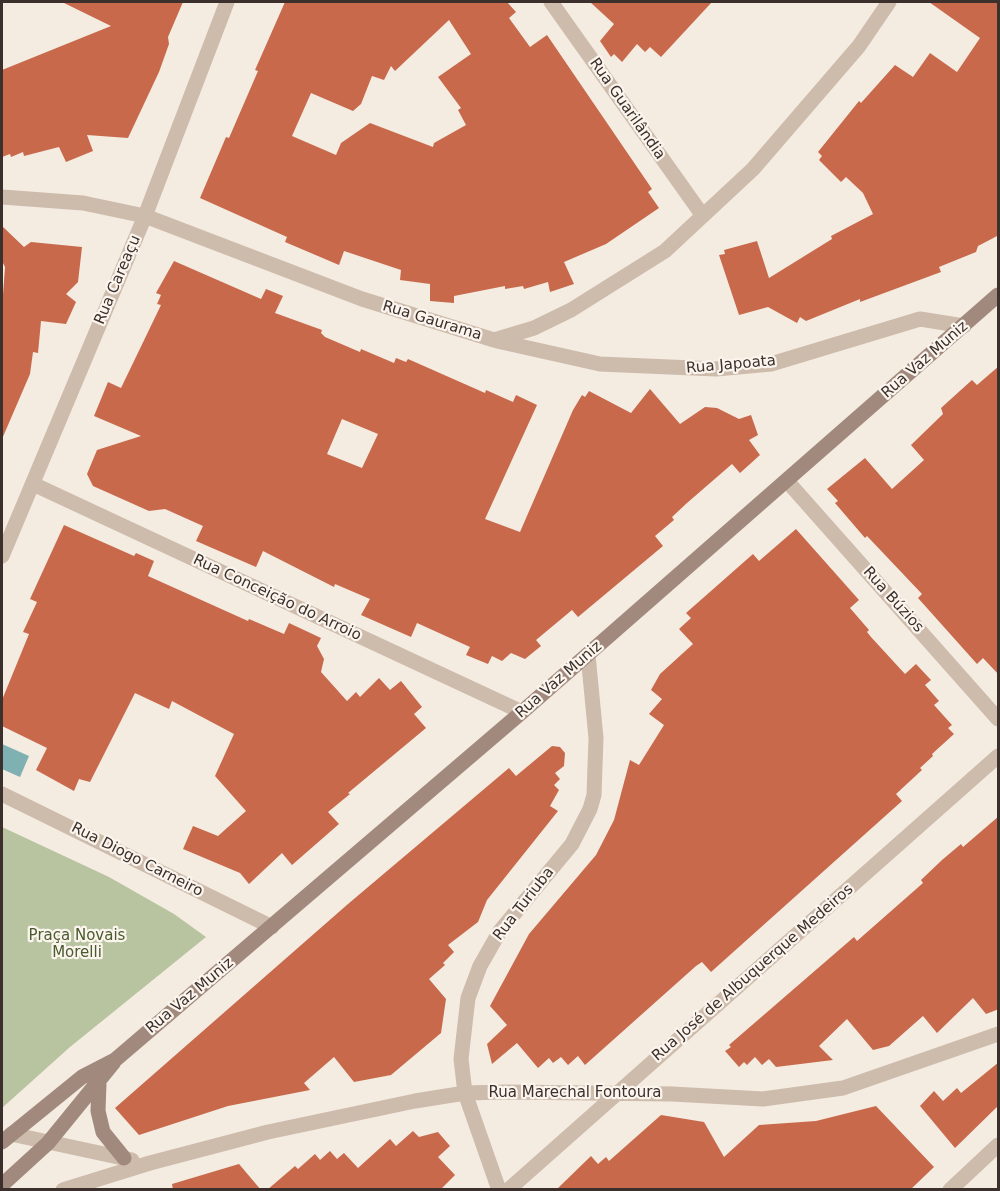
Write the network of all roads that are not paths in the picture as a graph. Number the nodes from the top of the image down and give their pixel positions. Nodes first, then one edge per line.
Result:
1 (227, 2) edge
2 (551, 2) edge
3 (889, 2) edge
4 (2, 197) edge
5 (145, 216) junction
6 (703, 216) junction
7 (999, 295) edge
8 (964, 326) junction
9 (494, 340) junction
10 (787, 481) junction
11 (33, 484) junction
12 (2, 556) edge
13 (588, 655) junction
14 (522, 712) junction
15 (999, 719) edge
16 (999, 756) edge
17 (2, 794) edge
18 (272, 927) junction
19 (999, 1034) edge
20 (115, 1060) junction
21 (99, 1083) junction
22 (465, 1093) junction
23 (617, 1094) junction
24 (6, 1138) edge
25 (48, 1143) junction
26 (999, 1144) edge
27 (124, 1158) junction
28 (150, 1163) junction
29 (2, 1185) edge
30 (63, 1190) edge
31 (499, 1190) edge
32 (508, 1190) edge
33 (950, 1190) edge

1 - 5 street, Rua Careaçu
2 - 6 street, Rua Guarilândia
3 - 6 street, Rua Gaurama
4 - 5 street, Rua Gaurama
5 - 9 street, Rua Gaurama
5 - 11 street, Rua Careaçu
6 - 9 street, Rua Gaurama
7 - 8 street, Rua Vaz Muniz
8 - 9 street, Rua Japoata
8 - 10 street, Rua Vaz Muniz
10 - 13 street, Rua Vaz Muniz
10 - 15 street, Rua Búzios
11 - 12 street, Rua Careaçu
11 - 14 street, Rua Conceição do Arroio
13 - 14 street, Rua Vaz Muniz
13 - 22 street, Rua Turiuba
14 - 18 street, Rua Vaz Muniz
16 - 23 street, Rua José de Albuquerque Medeiros
17 - 18 street, Rua Diogo Carneiro
18 - 20 street, Rua Vaz Muniz
19 - 23 street, Rua Marechal Fontoura
20 - 21 street, Rua Vaz Muniz
20 - 24 street, Rua Vaz Muniz
21 - 25 street, Rua Vaz Muniz
21 - 27 street
22 - 23 street, Rua Marechal Fontoura
22 - 28 street, Rua Marechal Fontoura
22 - 31 street, Rua Turiuba
23 - 32 street, Rua José de Albuquerque Medeiros
24 - 25 street, Rua Vaz Muniz
25 - 27 street, Rua Marechal Fontoura
25 - 29 street, Rua Vaz Muniz
26 - 33 street
27 - 28 street, Rua Marechal Fontoura
28 - 30 street, Rua Marechal Fontoura

